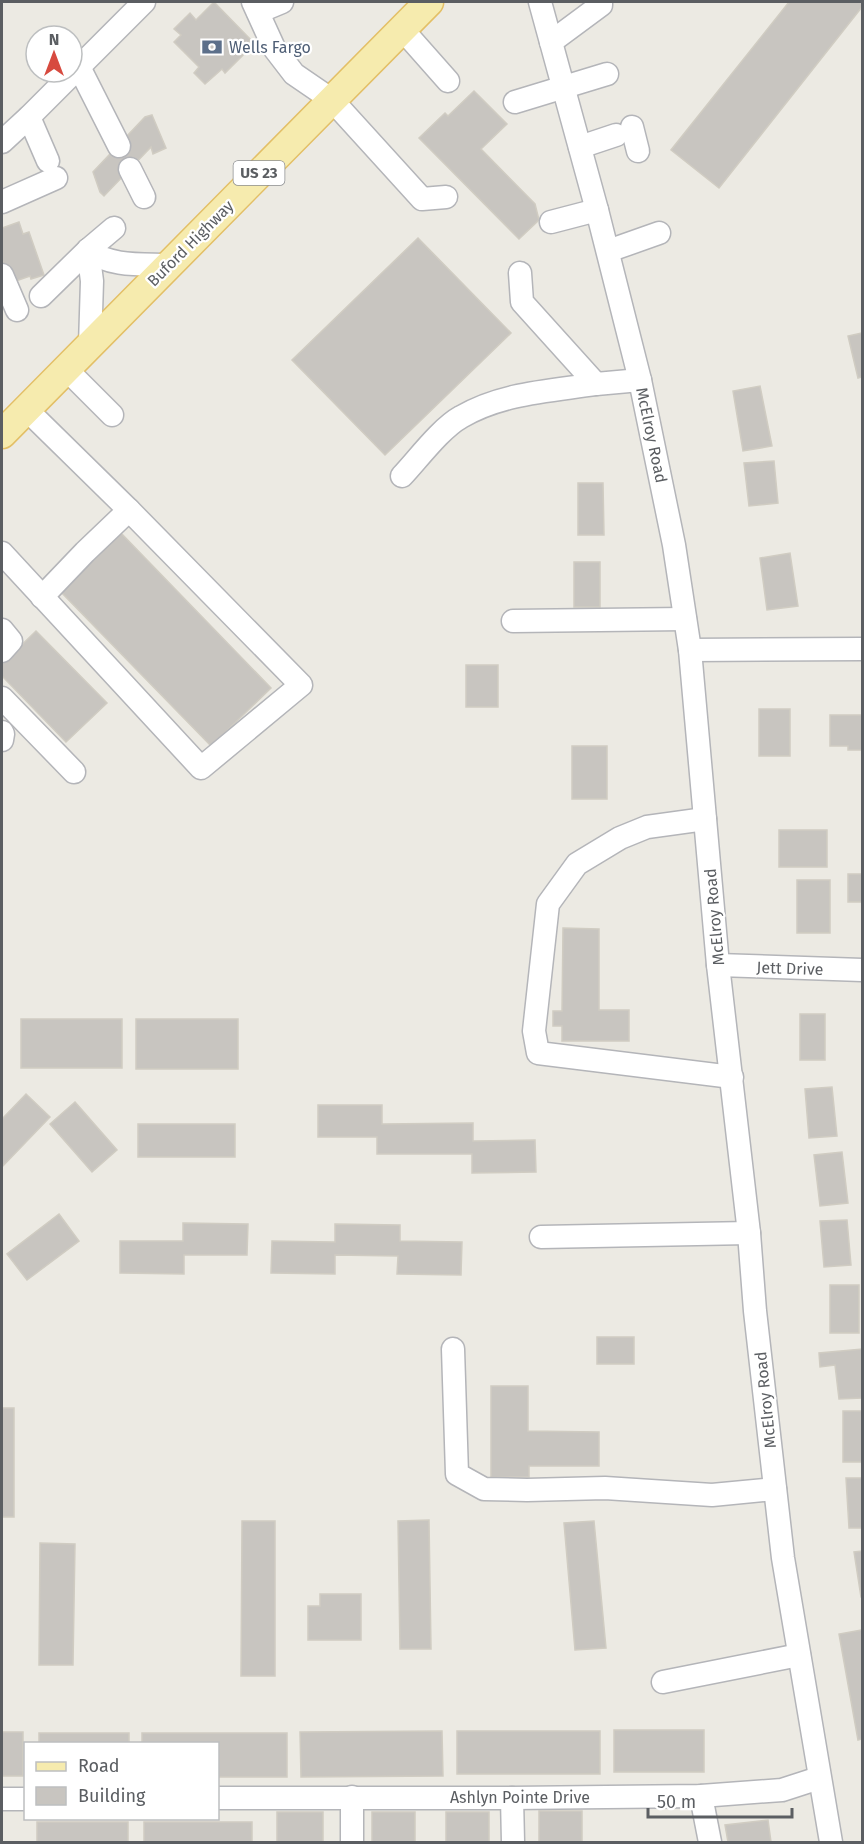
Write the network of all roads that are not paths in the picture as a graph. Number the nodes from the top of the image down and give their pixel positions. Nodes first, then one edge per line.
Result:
1 (144, 2) edge
2 (282, 2) edge
3 (429, 2) edge
4 (540, 2) edge
5 (601, 2) edge
6 (256, 7) edge
7 (402, 29) junction
8 (551, 42) junction
9 (84, 60) edge
10 (607, 74) dead end
11 (84, 78) edge
12 (448, 81) dead end
13 (61, 84) edge
14 (563, 88) junction
15 (332, 100) junction
16 (515, 102) dead end
17 (29, 117) junction
18 (2, 142) edge
19 (118, 146) dead end
20 (580, 147) junction
21 (638, 151) dead end
22 (130, 169) dead end
23 (446, 196) dead end
24 (144, 197) dead end
25 (2, 202) edge
26 (597, 210) junction
27 (551, 222) dead end
28 (114, 228) dead end
29 (659, 233) dead end
30 (88, 250) junction
31 (608, 251) junction
32 (169, 265) junction
33 (520, 273) dead end
34 (2, 274) edge
35 (41, 296) dead end
36 (17, 310) dead end
37 (90, 345) junction
38 (66, 369) junction
39 (640, 380) junction
40 (596, 384) junction
41 (26, 410) junction
42 (112, 415) dead end
43 (2, 434) edge
44 (402, 476) dead end
45 (129, 510) junction
46 (2, 553) edge
47 (42, 597) junction
48 (685, 619) junction
49 (513, 621) dead end
50 (2, 630) edge
51 (862, 649) edge
52 (690, 650) junction
53 (2, 651) edge
54 (2, 698) edge
55 (2, 732) edge
56 (2, 740) edge
57 (74, 772) dead end
58 (705, 819) junction
59 (718, 965) junction
60 (862, 970) edge
61 (732, 1077) junction
62 (749, 1233) junction
63 (541, 1237) dead end
64 (453, 1349) dead end
65 (775, 1489) junction
66 (799, 1655) junction
67 (663, 1682) dead end
68 (819, 1778) junction
69 (701, 1796) junction
70 (352, 1797) junction
71 (219, 1798) edge
72 (512, 1798) junction
73 (2, 1799) edge
74 (24, 1799) edge
75 (352, 1842) edge
76 (513, 1842) edge
77 (710, 1842) edge
78 (831, 1842) edge

1 - 9 street
2 - 6 street
3 - 7 main road, Buford Highway / US 23
4 - 8 street, McElroy Road
5 - 8 street
6 - 15 street
7 - 12 street
7 - 15 main road, Buford Highway / US 23
8 - 14 street, McElroy Road
10 - 14 street
11 - 19 street
13 - 17 street
14 - 16 street
14 - 20 street, McElroy Road
15 - 23 street
15 - 32 main road, Buford Highway / US 23
17 - 18 street
17 - 25 street
20 - 21 street
20 - 26 street, McElroy Road
22 - 24 street
26 - 27 street
26 - 31 street, McElroy Road
28 - 30 street
29 - 31 street
30 - 32 street
30 - 35 street
30 - 37 street
31 - 39 street, McElroy Road
32 - 37 main road, Buford Highway / US 23
33 - 40 street
34 - 36 street
37 - 38 main road, Buford Highway / US 23
38 - 41 main road, Buford Highway / US 23
38 - 42 street
39 - 40 street
39 - 48 street, McElroy Road
40 - 44 street
41 - 43 main road, Buford Highway / US 23
41 - 45 street
45 - 47 street
45 - 47 street
46 - 47 street
48 - 49 street
48 - 52 street, McElroy Road
50 - 53 street
51 - 52 street
52 - 58 street, McElroy Road
54 - 57 street
55 - 56 street
58 - 59 street, McElroy Road
58 - 61 street
59 - 60 street, Jett Drive
59 - 61 street, McElroy Road
61 - 62 street, McElroy Road
62 - 63 street
62 - 65 street, McElroy Road
64 - 65 street
65 - 66 street, McElroy Road
66 - 67 street
66 - 68 street, McElroy Road
68 - 69 street, Ashlyn Pointe Drive
68 - 78 street, McElroy Road
69 - 72 street, Ashlyn Pointe Drive
69 - 77 street
70 - 71 street, Ashlyn Pointe Drive
70 - 72 street, Ashlyn Pointe Drive
70 - 75 street
72 - 76 street
73 - 74 street

